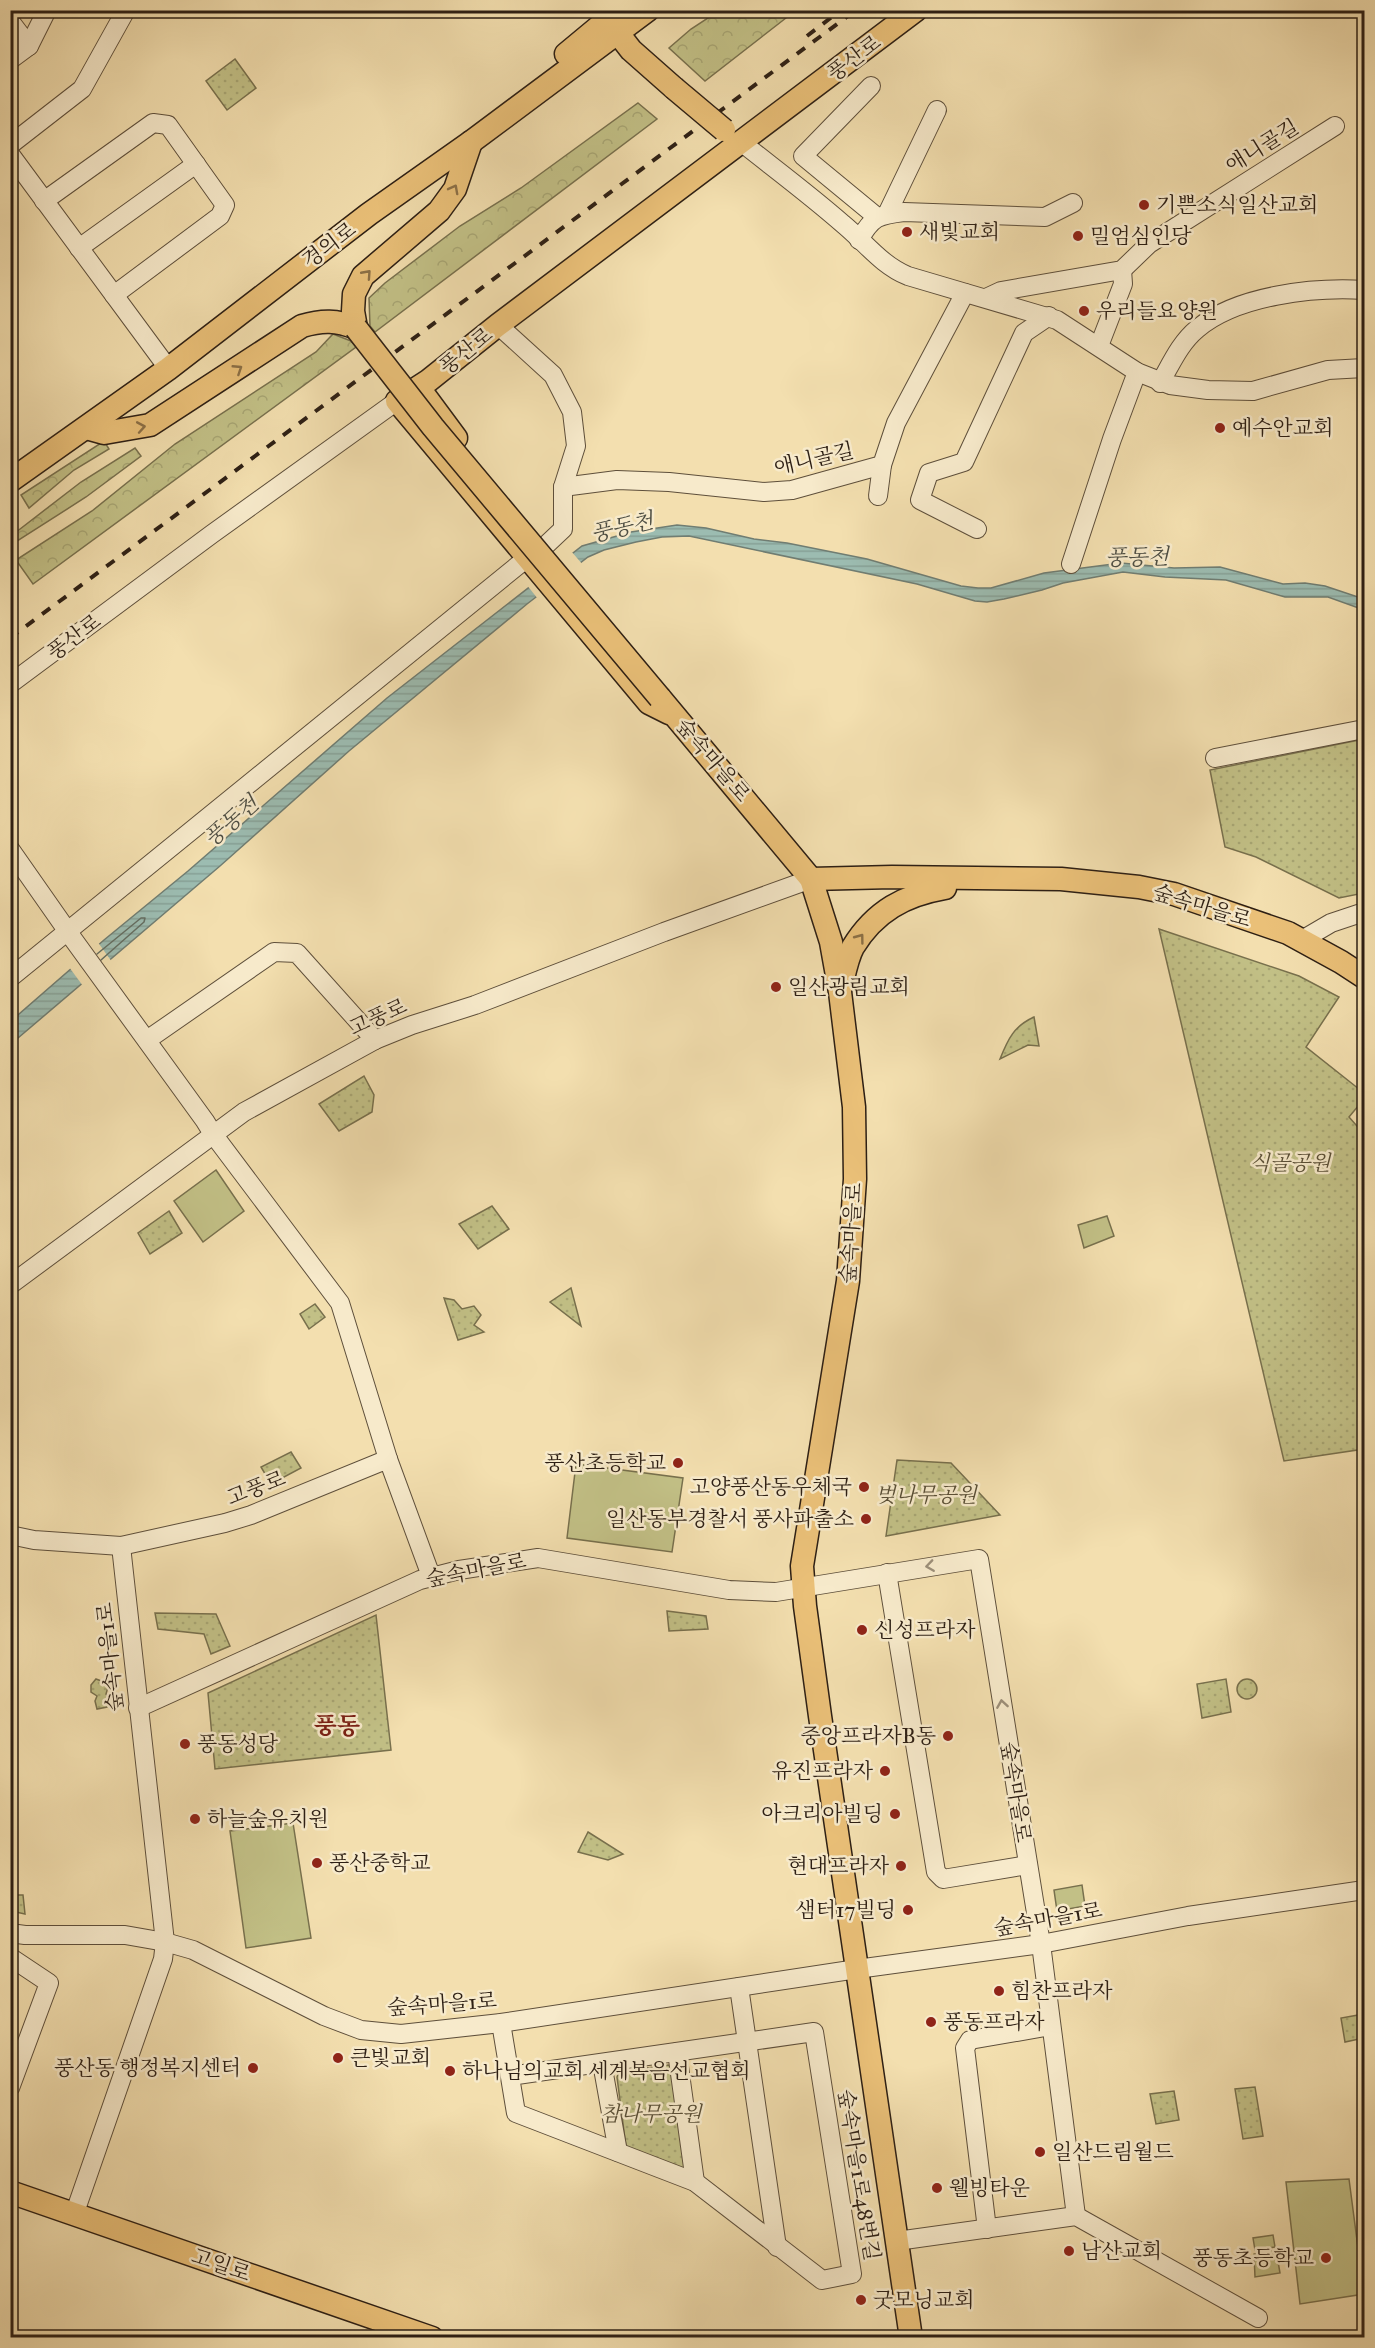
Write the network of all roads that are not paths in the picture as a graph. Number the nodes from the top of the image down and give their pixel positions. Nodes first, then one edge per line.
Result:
1 (47, 10) edge
2 (126, 10) edge
3 (648, 10) edge
4 (916, 10) edge
5 (611, 19) edge
6 (10, 21) edge
7 (29, 46) junction
8 (10, 60) edge
9 (871, 86) dead end
10 (937, 110) dead end
11 (1335, 126) dead end
12 (732, 136) junction
13 (471, 142) junction
14 (10, 145) edge
15 (10, 154) edge
16 (196, 164) junction
17 (44, 201) junction
18 (1073, 203) dead end
19 (882, 216) junction
20 (859, 240) junction
21 (79, 248) junction
22 (1122, 270) junction
23 (1365, 290) edge
24 (965, 292) junction
25 (114, 295) junction
26 (986, 298) junction
27 (1048, 316) junction
28 (498, 325) junction
29 (356, 328) junction
30 (1099, 346) junction
31 (162, 360) junction
32 (1365, 368) edge
33 (1137, 372) junction
34 (1160, 382) junction
35 (419, 388) junction
36 (397, 401) junction
37 (86, 428) junction
38 (882, 465) junction
39 (10, 466) edge
40 (10, 481) edge
41 (563, 487) junction
42 (878, 496) dead end
43 (977, 529) dead end
44 (539, 556) junction
45 (1071, 564) dead end
46 (10, 684) edge
47 (676, 716) junction
48 (1365, 729) edge
49 (1215, 758) dead end
50 (10, 849) edge
51 (998, 878) junction
52 (811, 879) junction
53 (1365, 912) edge
54 (72, 938) junction
55 (1302, 940) junction
56 (1365, 977) edge
57 (10, 978) edge
58 (840, 992) junction
59 (147, 1040) junction
60 (375, 1040) junction
61 (213, 1134) junction
62 (10, 1285) edge
63 (388, 1458) junction
64 (10, 1535) edge
65 (121, 1546) junction
66 (887, 1573) junction
67 (431, 1576) junction
68 (804, 1588) junction
69 (138, 1708) junction
70 (1028, 1865) junction
71 (1365, 1890) edge
72 (10, 1933) edge
73 (165, 1942) junction
74 (1041, 1944) junction
75 (10, 1958) edge
76 (857, 1970) junction
77 (739, 1987) junction
78 (501, 2023) junction
79 (1051, 2026) junction
80 (747, 2043) junction
81 (676, 2052) junction
82 (602, 2062) junction
83 (510, 2076) junction
84 (10, 2088) edge
85 (618, 2152) junction
86 (695, 2182) junction
87 (10, 2192) edge
88 (74, 2215) junction
89 (1076, 2216) junction
90 (987, 2229) junction
91 (897, 2241) junction
92 (777, 2247) junction
93 (1258, 2318) dead end
94 (432, 2337) edge
95 (910, 2337) edge

1 - 7 street
2 - 14 street
3 - 5 main road, 경의로
4 - 12 main road, 풍산로
5 - 12 main road, bridge
5 - 13 main road, 경의로
5 - 31 main road, 경의로
6 - 7 street
7 - 8 street
9 - 19 street
10 - 19 street
11 - 22 street, 애니골길
12 - 20 street
12 - 28 main road, 풍산로
29 -> 13 main road
13 - 37 main road, 경의로
15 - 17 street
16 - 17 street
16 - 21 street
16 - 25 street
17 - 21 street
18 - 19 street
19 - 20 street
20 - 24 street
21 - 25 street
22 - 26 street
22 - 30 street
23 - 34 street
24 - 26 street
24 - 38 street, 애니골길
25 - 31 street
26 - 27 street
27 - 30 street
27 - 43 street
28 - 35 main road, 풍산로
28 - 41 street
37 -> 29 main road
29 - 47 main road, 숲속마을로, bridge
30 - 33 street
31 - 39 main road, 경의로
32 - 34 street
33 - 34 street
33 - 45 street
35 - 36 main road, 풍산로
35 - 44 main road
36 - 44 main road
36 - 46 street, 풍산로
37 - 40 main road, 경의로
38 - 41 street, 애니골길
38 - 42 street
41 - 44 street
44 - 47 main road
44 - 54 street
47 - 52 main road, 숲속마을로
48 - 49 street
50 - 54 street
51 - 52 main road, 숲속마을로
51 - 55 main road, 숲속마을로
58 -> 51 main road
52 - 58 main road, 숲속마을로
52 - 60 street, 고풍로
53 - 55 street
54 - 57 street
54 - 59 street
55 - 56 main road, 숲속마을로
58 - 68 main road, 숲속마을로
59 - 60 street
59 - 61 street
60 - 61 street, 고풍로
61 - 62 street, 고풍로
61 - 63 street
63 - 65 street, 고풍로
63 - 67 street
64 - 65 street, 고풍로
65 - 69 street, 숲속마을1로
66 - 68 street, 숲속마을로
66 - 70 street, 숲속마을로
70 -> 66 street, 숲속마을로
67 - 68 street, 숲속마을로
67 - 69 street, 숲속마을로
68 - 76 main road, 숲속마을로
69 - 73 street, 숲속마을1로
70 - 74 street
71 - 74 street, 숲속마을1로
72 - 73 street, 숲속마을1로
73 - 78 street, 숲속마을1로
73 - 88 street, 숲속마을1로
74 - 76 street, 숲속마을1로
74 - 79 street
75 - 84 street
76 - 77 street, 숲속마을1로
76 - 91 main road, 숲속마을로
77 - 78 street, 숲속마을1로
77 - 80 street
78 - 83 street, 숲속마을1로48번길
79 - 89 street
79 - 90 street
80 - 81 street, 숲속마을1로48번길
80 - 92 street
80 - 92 street, 숲속마을1로48번길
81 - 82 street, 숲속마을1로48번길
81 - 86 street
82 - 83 street, 숲속마을1로48번길
82 - 85 street
83 - 85 street, 숲속마을1로48번길
85 - 86 street, 숲속마을1로48번길
86 - 92 street, 숲속마을1로48번길
87 - 88 main road, 고일로
88 - 94 main road, 고일로
89 - 90 street
89 - 93 street
90 - 91 street
91 - 95 main road, 숲속마을로

